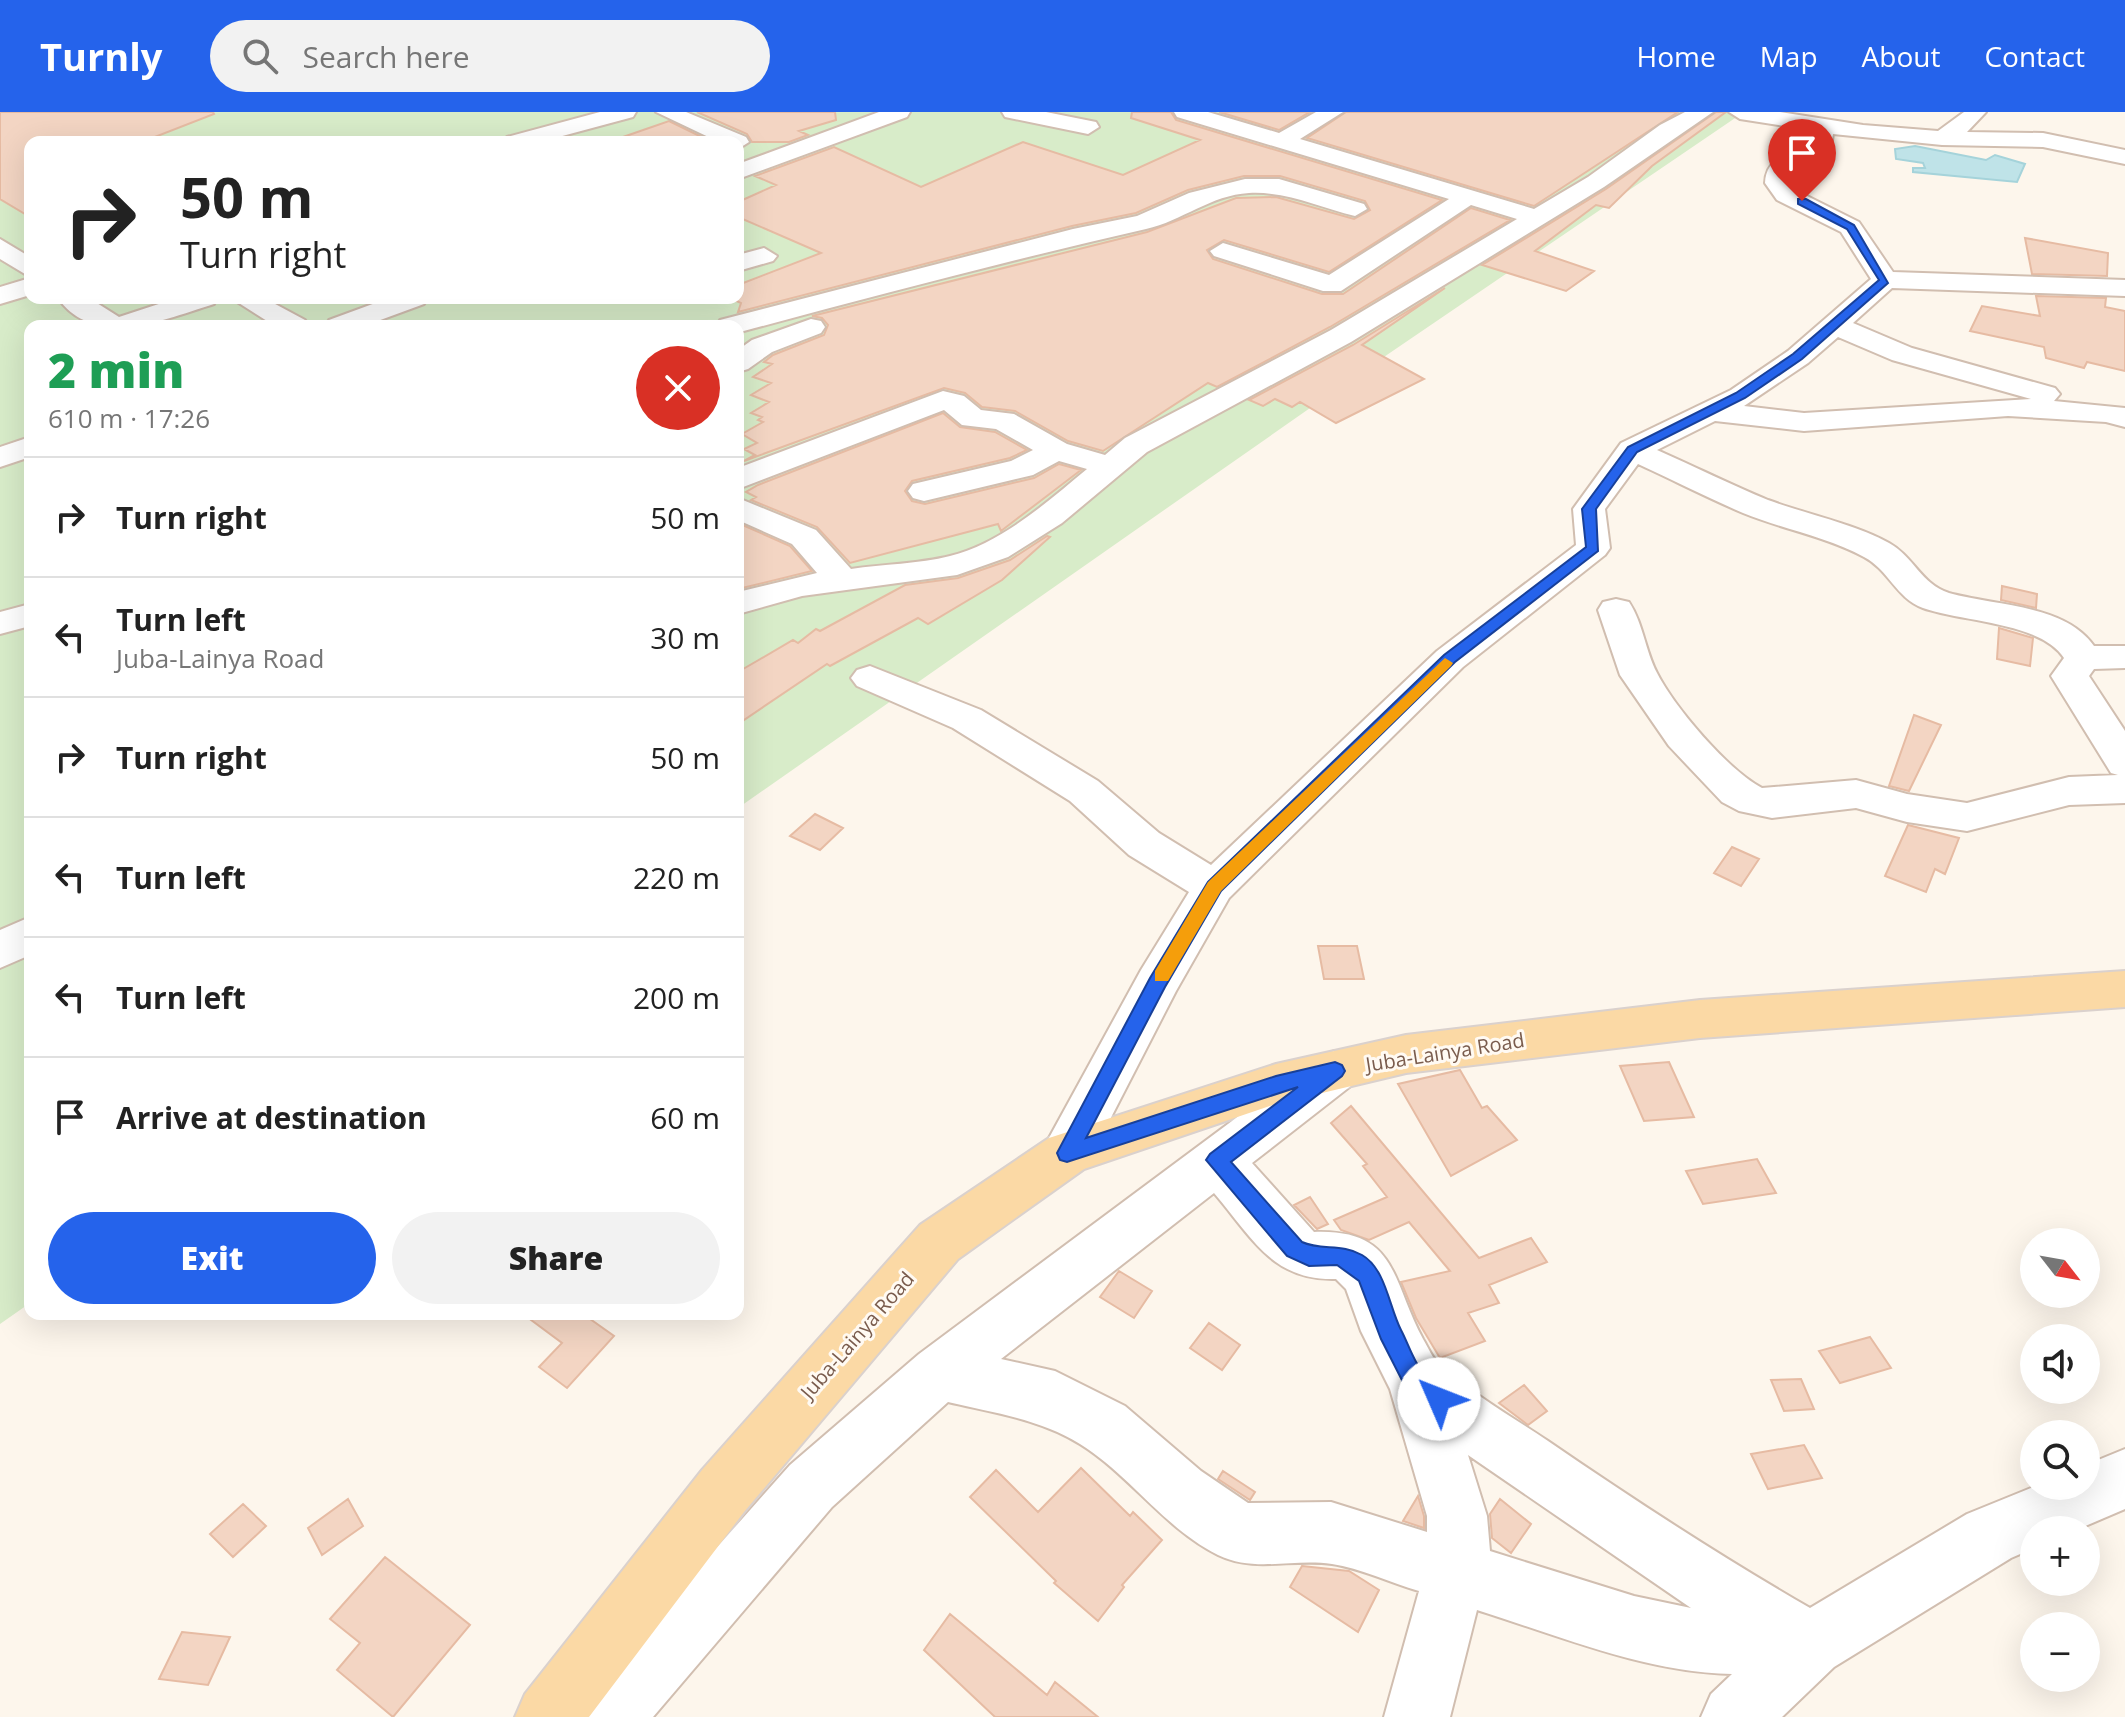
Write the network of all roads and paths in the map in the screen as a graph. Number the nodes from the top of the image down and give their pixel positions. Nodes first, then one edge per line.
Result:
1 (625, 112) edge
2 (667, 112) edge
3 (899, 112) edge
4 (1013, 112) edge
5 (1185, 112) edge
6 (1332, 112) edge
7 (1702, 112) edge
8 (1740, 112) edge
9 (1975, 112) edge
10 (1821, 125) junction
11 (1088, 127) dead end
12 (537, 136) edge
13 (724, 136) edge
14 (1942, 138) junction
15 (1283, 140) junction
16 (744, 145) edge
17 (2125, 157) edge
18 (774, 159) junction
19 (744, 170) edge
20 (1471, 195) junction
21 (1355, 209) dead end
22 (1536, 217) junction
23 (0, 247) edge
24 (1223, 251) dead end
25 (764, 256) dead end
26 (744, 261) edge
27 (24, 265) edge
28 (1885, 280) junction
29 (24, 288) edge
30 (2125, 288) edge
31 (0, 296) edge
32 (927, 300) dead end
33 (81, 304) edge
34 (185, 304) edge
35 (255, 304) edge
36 (398, 304) edge
37 (388, 308) junction
38 (106, 320) edge
39 (135, 320) edge
40 (284, 320) edge
41 (355, 320) edge
42 (405, 320) edge
43 (744, 322) edge
44 (1839, 327) dead end
45 (744, 359) edge
46 (1710, 411) junction
47 (2117, 416) edge
48 (24, 448) edge
49 (1632, 450) junction
50 (1056, 451) junction
51 (0, 458) edge
52 (1108, 465) junction
53 (744, 477) edge
54 (924, 491) dead end
55 (744, 511) edge
56 (843, 581) junction
57 (744, 601) edge
58 (1616, 610) dead end
59 (24, 617) edge
60 (0, 623) edge
61 (2125, 657) edge
62 (2083, 658) junction
63 (870, 678) dead end
64 (2125, 764) edge
65 (2125, 789) edge
66 (1214, 887) junction
67 (24, 937) edge
68 (0, 951) edge
69 (2125, 989) edge
70 (1335, 1071) junction
71 (1067, 1153) junction
72 (1217, 1160) junction
73 (939, 1373) junction
74 (1416, 1382) junction
75 (2125, 1479) edge
76 (1455, 1572) junction
77 (1811, 1644) junction
78 (548, 1717) edge
79 (610, 1717) edge
80 (1417, 1717) edge
81 (1734, 1717) edge

1 - 12 street
2 - 13 street
3 - 18 street
4 - 11 street
5 - 15 street
6 - 15 street
7 - 22 street
8 - 10 street
9 - 14 street
10 - 14 street
10 - 28 street
14 - 17 street
15 - 20 street
16 - 18 street
18 - 19 street
20 - 22 street
20 - 24 street
21 - 43 street
22 - 52 street
23 - 27 street
25 - 26 street
28 - 30 street
28 - 46 street
29 - 31 street
32 - 45 street
33 - 38 street
34 - 39 street
35 - 40 street
36 - 37 street
37 - 41 street
37 - 42 street
44 - 47 street
46 - 47 street
46 - 49 street
48 - 51 street
49 - 62 street
49 - 66 street
50 - 52 street
50 - 53 street
50 - 54 street
52 - 56 street
55 - 56 street
56 - 57 street
58 - 65 street
59 - 60 street
61 - 62 street
62 - 64 street
63 - 66 street
66 - 71 street
67 - 68 street
69 - 70 main road, Juba-Lainya Road
70 - 71 main road, Juba-Lainya Road
70 - 72 street
71 - 78 main road, Juba-Lainya Road
72 - 73 street
72 - 74 street
73 - 76 street
73 - 79 street
74 - 76 street
74 - 77 street
75 - 77 street
76 - 77 street
76 - 80 street
77 - 81 street

